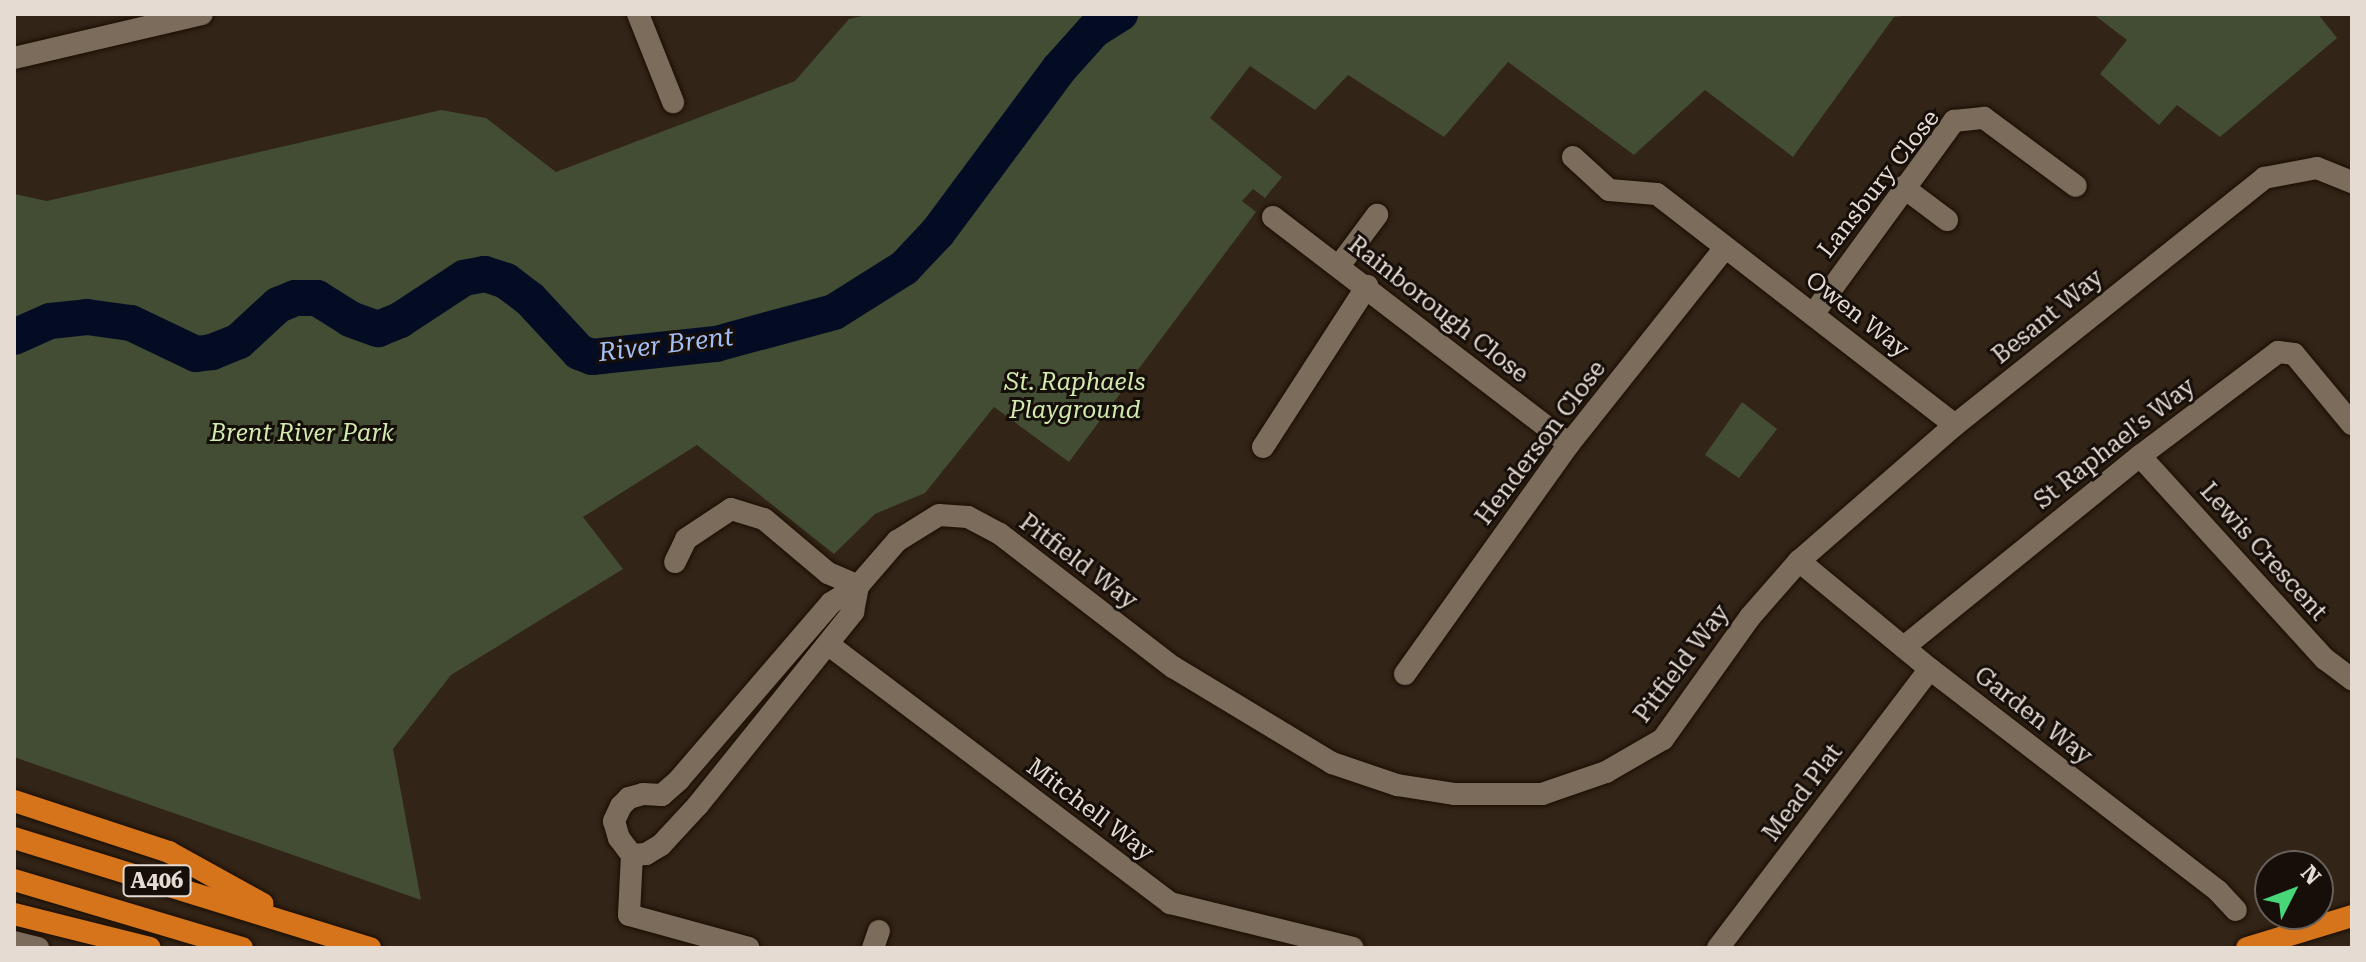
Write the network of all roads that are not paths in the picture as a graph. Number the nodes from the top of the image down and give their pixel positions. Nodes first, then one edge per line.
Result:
1 (202, 14) edge
2 (638, 14) edge
3 (102, 25) edge
4 (14, 58) edge
5 (673, 102) dead end
6 (1573, 157) dead end
7 (2352, 182) edge
8 (2076, 186) dead end
9 (1903, 187) junction
10 (1377, 215) dead end
11 (1273, 217) dead end
12 (1947, 220) dead end
13 (1725, 248) junction
14 (1339, 266) junction
15 (1367, 286) junction
16 (1814, 313) junction
17 (2352, 424) edge
18 (1955, 425) junction
19 (1569, 444) junction
20 (1263, 447) dead end
21 (2140, 456) junction
22 (1799, 561) junction
23 (675, 562) dead end
24 (858, 586) junction
25 (829, 645) junction
26 (1904, 647) junction
27 (1930, 669) junction
28 (1405, 674) dead end
29 (2352, 679) edge
30 (14, 801) edge
31 (14, 838) edge
32 (632, 855) junction
33 (14, 880) edge
34 (2236, 910) dead end
35 (14, 914) edge
36 (2352, 916) edge
37 (299, 925) junction
38 (14, 942) edge
39 (38, 948) edge
40 (150, 948) edge
41 (242, 948) edge
42 (370, 948) edge
43 (749, 948) edge
44 (1353, 948) edge
45 (1718, 948) edge
46 (2247, 948) edge

1 - 3 street
2 - 5 street
3 - 4 street
6 - 13 street, Owen Way
7 - 18 street, Besant Way
8 - 9 street, Lansbury Close
9 - 12 street
9 - 16 street, Lansbury Close
10 - 14 street
11 - 14 street, Rainborough Close
13 - 16 street, Owen Way
13 - 19 street, Henderson Close
14 - 15 street, Rainborough Close
15 - 19 street, Rainborough Close
15 - 20 street
16 - 18 street, Owen Way
17 - 21 street, St Raphael's Way
18 - 22 street, Besant Way
19 - 28 street, Henderson Close
21 - 26 street, St Raphael's Way
21 - 29 street, Lewis Crescent
22 - 24 street, Pitfield Way
22 - 26 street, Garden Way
23 - 24 street
24 - 25 street, Pitfield Way
24 - 32 street
25 - 32 street, Pitfield Way
25 - 44 street, Mitchell Way
26 - 27 street, Garden Way
27 - 34 street, Garden Way
27 - 45 street, Mead Plat
30 - 37 highway
31 - 37 highway, A406
32 - 43 street
33 - 41 highway, A406
35 - 40 highway
36 - 46 highway
37 - 42 highway, A406
38 - 39 street

